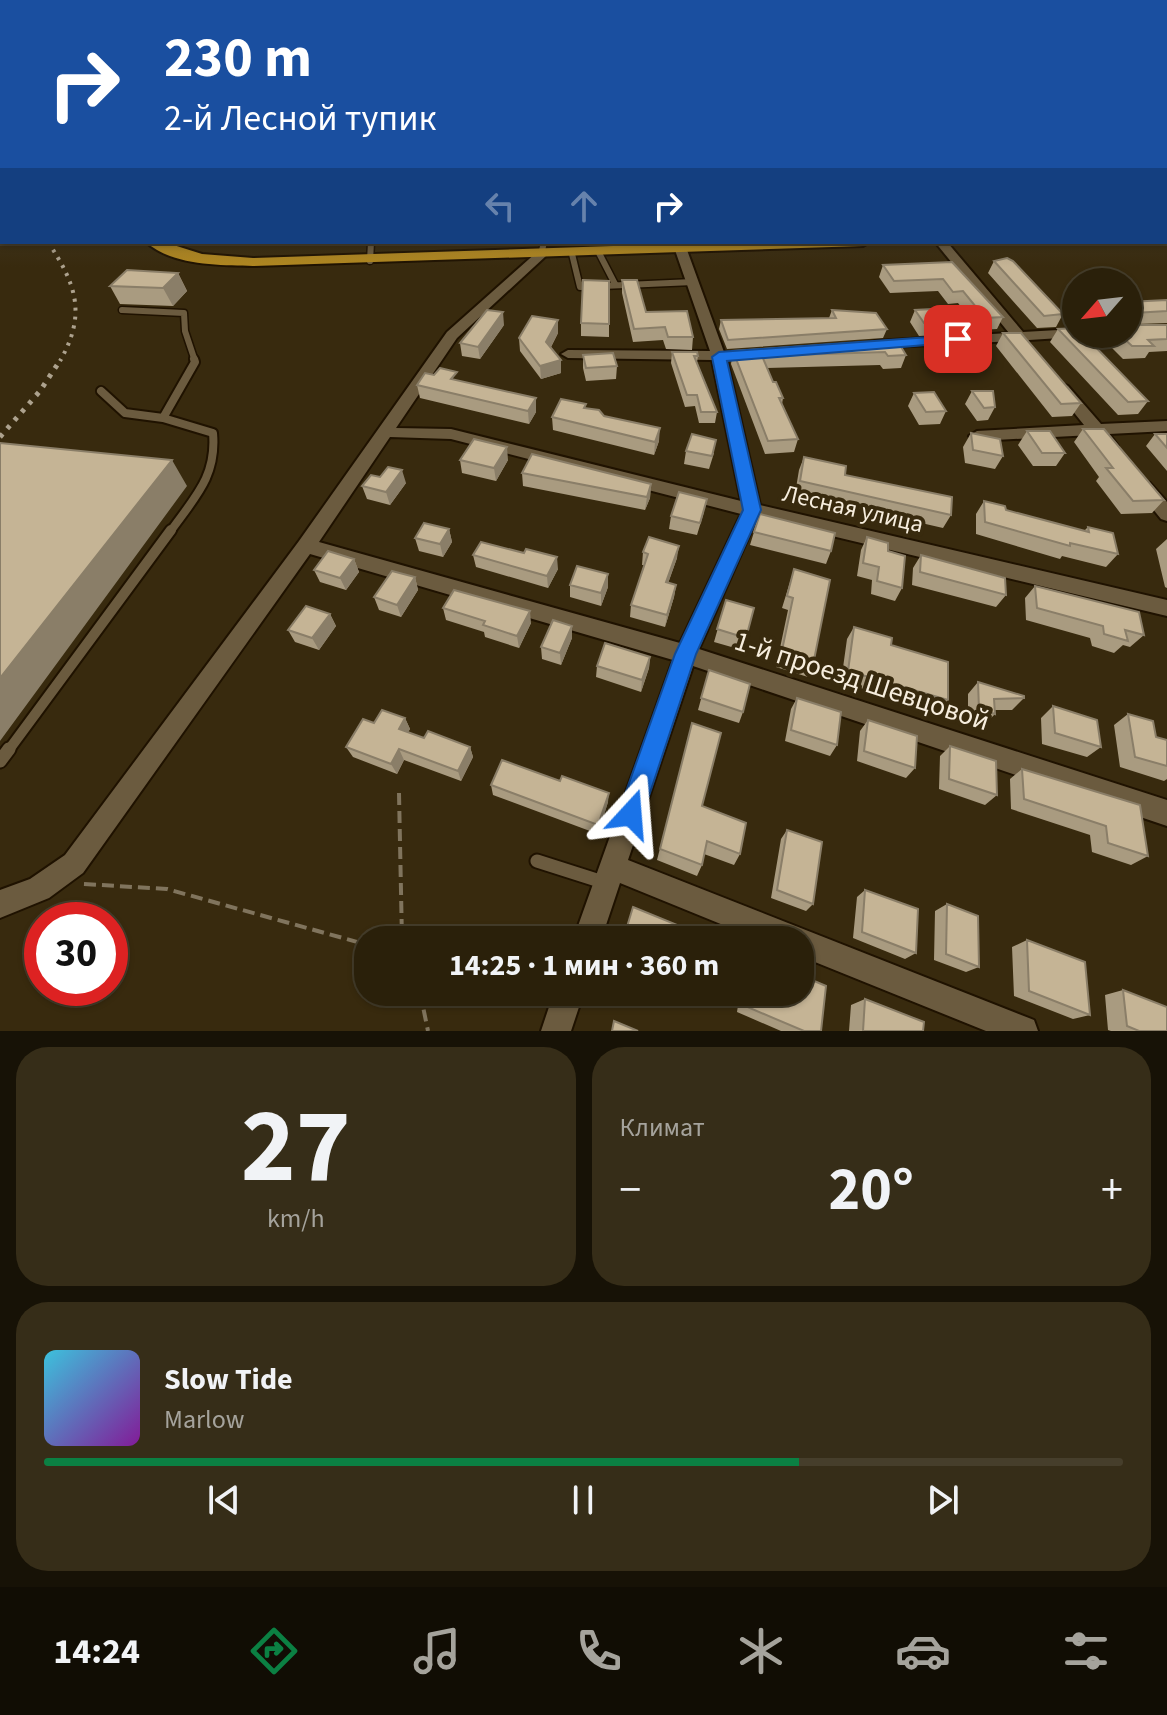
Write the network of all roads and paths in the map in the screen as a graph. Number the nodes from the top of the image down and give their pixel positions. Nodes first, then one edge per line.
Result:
1 (158, 244) edge
2 (371, 244) edge
3 (787, 244) edge
4 (943, 244) edge
5 (542, 248) edge
6 (681, 250) junction
7 (599, 253) junction
8 (572, 254) junction
9 (370, 261) junction
10 (693, 282) junction
11 (615, 284) junction
12 (122, 310) dead end
13 (1062, 333) edge
14 (1017, 334) junction
15 (860, 346) edge
16 (568, 354) dead end
17 (751, 354) edge
18 (719, 357) junction
19 (1037, 358) edge
20 (1057, 382) edge
21 (101, 391) dead end
22 (163, 418) junction
23 (1167, 426) edge
24 (1097, 430) junction
25 (387, 431) junction
26 (977, 436) edge
27 (1117, 454) edge
28 (1137, 478) edge
29 (752, 510) junction
30 (1167, 514) edge
31 (306, 546) junction
32 (1167, 608) edge
33 (686, 654) junction
34 (0, 761) edge
35 (399, 793) dead end
36 (1167, 813) edge
37 (537, 861) dead end
38 (610, 875) junction
39 (53, 883) junction
40 (7, 903) edge
41 (402, 926) edge
42 (592, 926) edge
43 (755, 926) edge
44 (354, 941) edge
45 (814, 947) edge
46 (423, 1006) edge
47 (564, 1006) edge
48 (428, 1031) edge
49 (556, 1031) edge
50 (1023, 1031) edge

1 - 9 main road
2 - 9 lane
3 - 6 main road
4 - 14 street
5 - 8 main road
5 - 9 main road
5 - 25 street
6 - 7 main road
6 - 10 street
7 - 8 main road
7 - 11 lane
8 - 11 lane
10 - 11 lane
10 - 18 street
12 - 22 lane
13 - 14 street
14 - 15 street
14 - 19 street
16 - 18 street
17 - 18 street
18 - 29 street
20 - 24 street
21 - 22 lane
22 - 34 lane
23 - 24 street
24 - 26 street
24 - 27 street
25 - 29 street, Лесная улица
25 - 31 street
28 - 30 street
29 - 32 street, Лесная улица
29 - 33 street
31 - 33 street, 1-й проезд Шевцовой
31 - 39 street
33 - 36 street, 1-й проезд Шевцовой
33 - 38 street
35 - 41 path
37 - 38 lane
38 - 42 street
38 - 43 street
39 - 40 street
39 - 44 path
45 - 50 street
46 - 48 path
47 - 49 street

